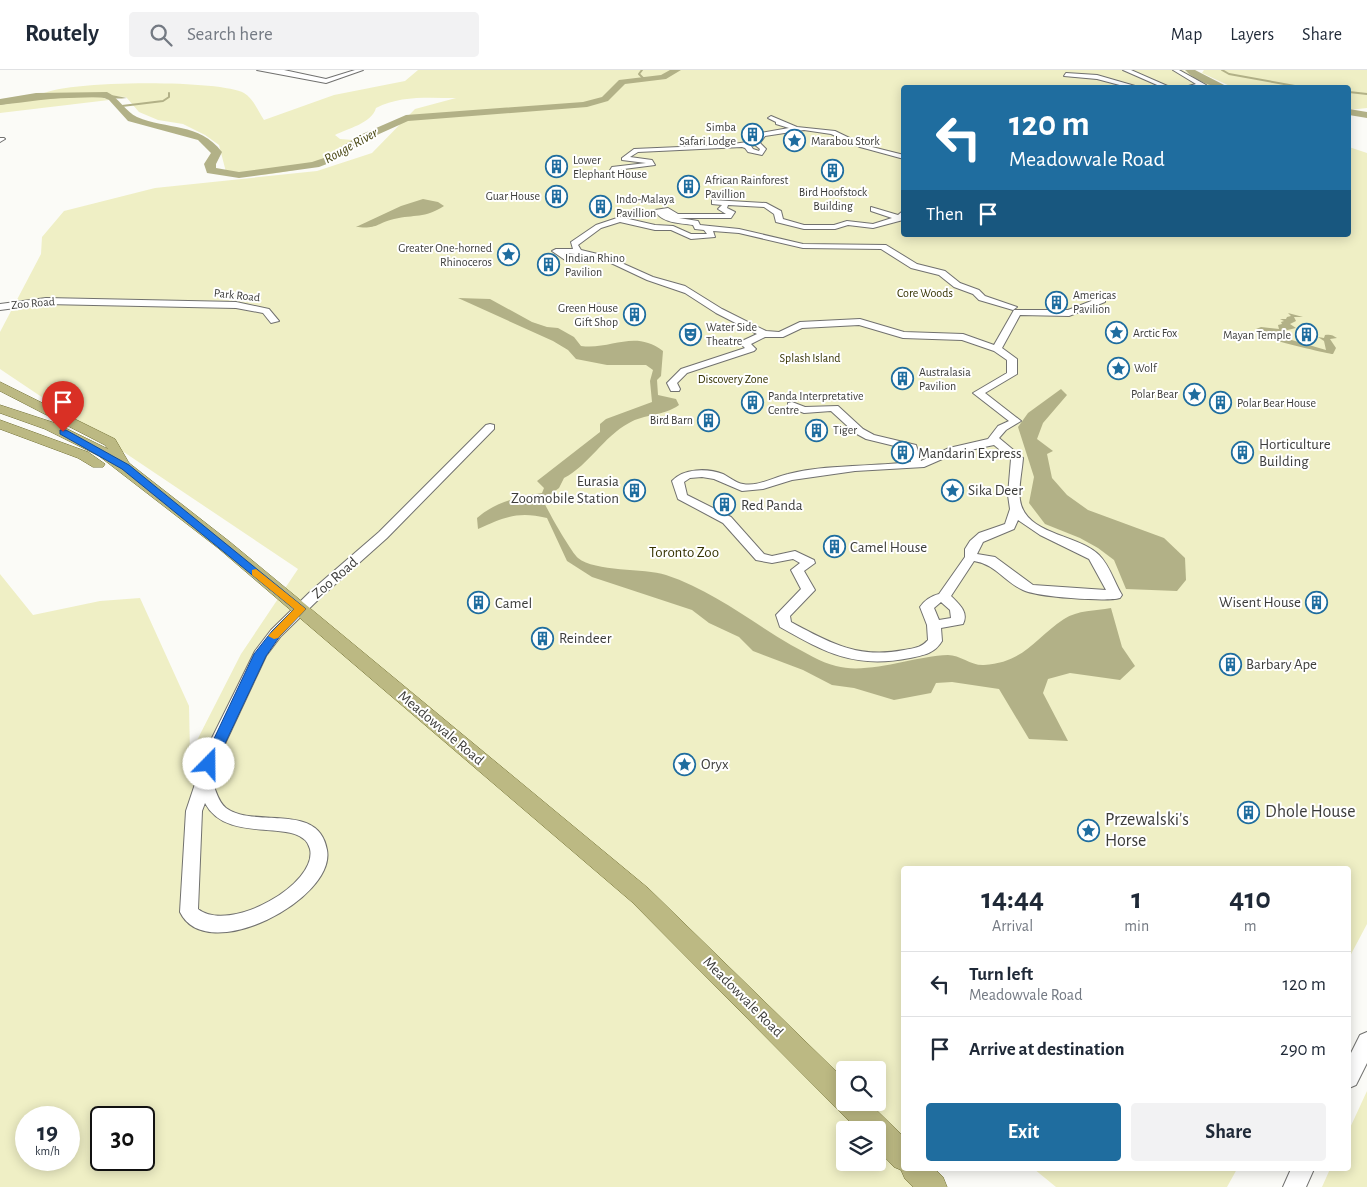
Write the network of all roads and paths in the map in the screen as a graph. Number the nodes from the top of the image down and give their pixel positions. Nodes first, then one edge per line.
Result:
1 (260, 70) edge
2 (358, 70) edge
3 (1126, 70) edge
4 (1176, 70) edge
5 (1071, 73) edge
6 (1158, 84) junction
7 (1129, 85) edge
8 (1154, 85) edge
9 (1161, 85) edge
10 (1166, 85) edge
11 (1203, 85) edge
12 (771, 118) dead end
13 (800, 128) junction
14 (773, 137) junction
15 (758, 139) junction
16 (787, 139) dead end
17 (742, 145) junction
18 (901, 156) edge
19 (609, 177) dead end
20 (715, 202) dead end
21 (725, 206) dead end
22 (874, 209) dead end
23 (901, 215) edge
24 (901, 215) edge
25 (873, 226) junction
26 (706, 227) junction
27 (862, 247) junction
28 (576, 248) junction
29 (589, 254) junction
30 (1102, 300) dead end
31 (193, 304) joint
32 (0, 307) edge
33 (1012, 307) dead end
34 (274, 321) dead end
35 (764, 334) junction
36 (997, 349) junction
37 (0, 386) edge
38 (675, 389) dead end
39 (792, 405) dead end
40 (0, 409) edge
41 (0, 424) edge
42 (490, 427) dead end
43 (996, 441) junction
44 (917, 465) junction
45 (126, 467) junction
46 (145, 482) junction
47 (1016, 509) junction
48 (1010, 526) junction
49 (1036, 528) junction
50 (971, 557) junction
51 (944, 597) junction
52 (301, 609) junction
53 (934, 625) junction
54 (203, 780) junction
55 (1367, 1042) edge
56 (1351, 1074) edge
57 (836, 1089) edge
58 (858, 1111) edge
59 (868, 1121) edge
60 (886, 1139) edge
61 (901, 1154) edge
62 (917, 1171) edge
63 (1302, 1171) edge
64 (933, 1187) edge
65 (1294, 1187) edge

1 - 2 street
3 - 6 street
4 - 11 street
5 - 7 street
6 - 8 street
6 - 9 street
6 - 10 street
12 - 13 street
13 - 14 street
13 - 18 street
14 - 15 street
14 - 16 street
15 - 17 street
15 - 17 street
17 - 19 street
20 - 25 street
21 - 26 street
22 - 24 street
23 - 25 street
25 - 27 street
26 - 27 street
26 - 28 street
27 - 33 street
28 - 29 street
28 - 29 street
29 - 35 street
30 - 36 street
31 - 32 street, Zoo Road
31 - 34 street, Park Road
35 - 36 street
35 - 38 street
36 - 43 street
37 - 45 main road
39 - 44 street
40 - 45 main road, Meadowvale Road
41 - 46 main road
42 - 52 street, Zoo Road
43 - 44 street
43 - 47 street
44 - 53 street
45 - 46 main road, Meadowvale Road
46 - 52 main road, Meadowvale Road
47 - 48 street
47 - 49 street
48 - 49 street
48 - 50 street
49 - 50 street
50 - 51 street
51 - 53 street
51 - 53 street
52 - 54 street, Zoo Road
52 - 57 main road, Meadowvale Road
54 - 54 street, Zoo Road
55 - 56 street
58 - 59 main road
60 - 61 main road
62 - 64 main road
63 - 65 street

